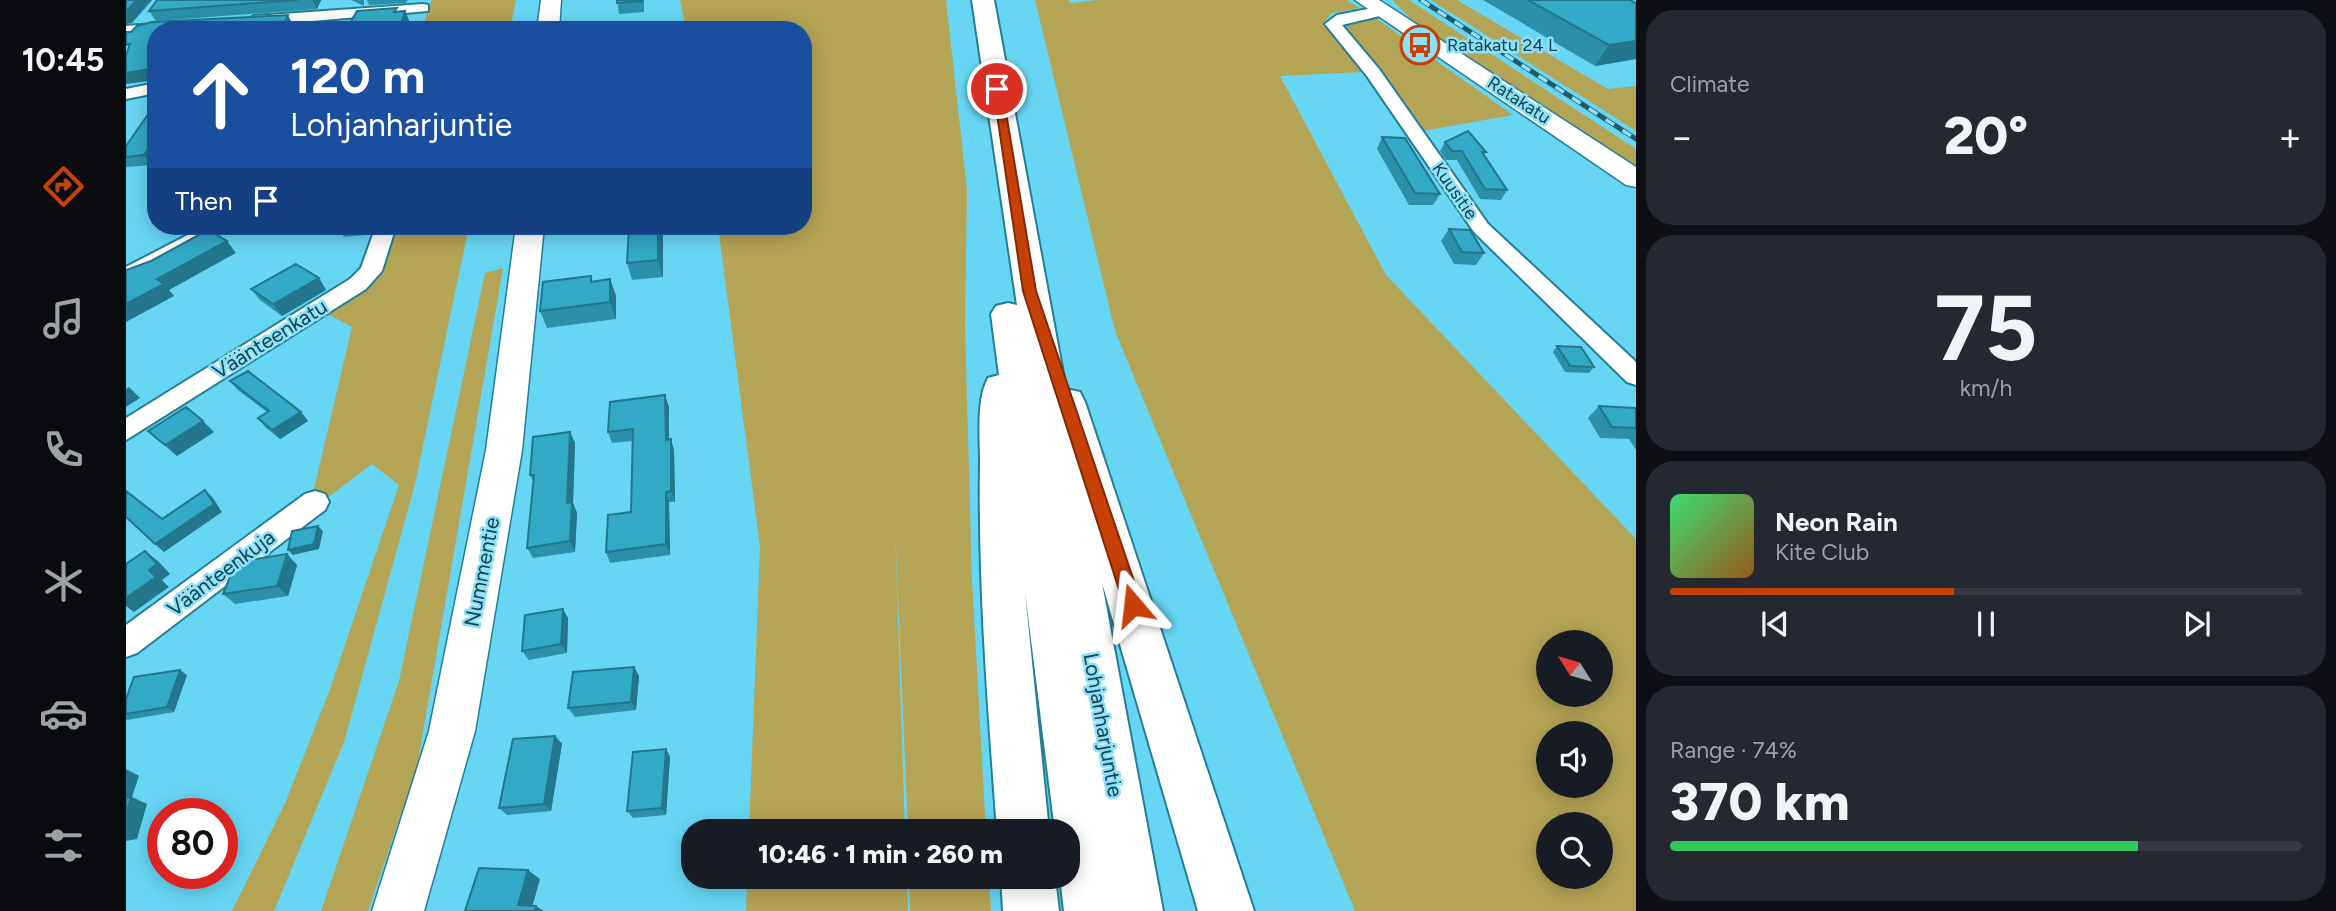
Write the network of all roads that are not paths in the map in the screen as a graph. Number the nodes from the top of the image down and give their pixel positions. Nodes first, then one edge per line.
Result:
1 (551, 0) edge
2 (963, 0) edge
3 (983, 0) edge
4 (1374, 6) edge
5 (423, 8) dead end
6 (153, 10) edge
7 (258, 21) edge
8 (549, 21) edge
9 (131, 31) edge
10 (126, 43) edge
11 (147, 90) edge
12 (126, 94) edge
13 (1636, 180) edge
14 (203, 235) edge
15 (383, 235) edge
16 (529, 235) edge
17 (126, 276) edge
18 (1017, 292) junction
19 (1636, 376) edge
20 (126, 430) edge
21 (315, 502) dead end
22 (126, 643) edge
23 (1023, 819) edge
24 (1029, 889) edge
25 (398, 911) edge
26 (1031, 911) edge
27 (1092, 911) edge
28 (1135, 911) edge
29 (1226, 911) edge

1 - 8 street
2 - 18 highway, Lohjanharjuntie
3 - 18 highway, Lohjanharjuntie
4 - 13 street, Ratakatu
4 - 19 street, Kuusitie
5 - 7 street
6 - 9 street
9 - 10 street
11 - 12 street
14 - 17 street
15 - 20 street, Väänteenkatu
16 - 25 street, Nummentie
18 - 23 highway
18 - 27 highway, Lohjanharjuntie
18 - 28 highway, Lohjanharjuntie
18 - 29 highway
21 - 22 street, Väänteenkuja
24 - 26 highway

